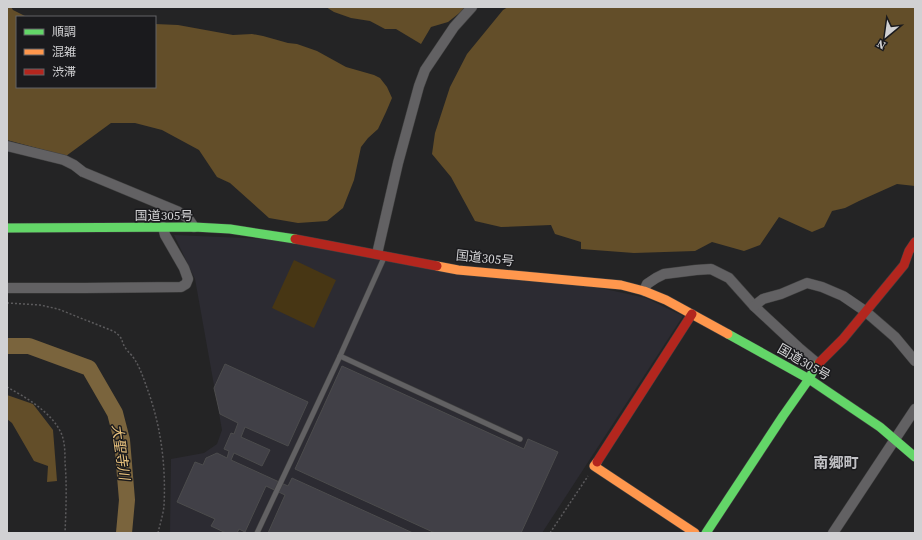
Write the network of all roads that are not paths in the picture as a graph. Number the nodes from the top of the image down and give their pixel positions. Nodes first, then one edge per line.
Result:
1 (472, 7) edge
2 (7, 146) edge
3 (163, 227) junction
4 (194, 227) junction
5 (7, 228) edge
6 (915, 242) edge
7 (912, 253) edge
8 (381, 254) junction
9 (7, 288) edge
10 (644, 290) junction
11 (754, 306) junction
12 (865, 311) junction
13 (692, 314) junction
14 (340, 356) junction
15 (915, 361) edge
16 (818, 364) junction
17 (809, 379) junction
18 (915, 409) edge
19 (520, 439) dead end
20 (895, 440) junction
21 (915, 457) edge
22 (257, 533) edge
23 (695, 533) edge
24 (706, 533) edge
25 (833, 533) edge

1 - 8 street
2 - 4 street
3 - 4 main road, 国道305号
3 - 5 main road, 国道305号
3 - 9 street
4 - 8 main road, 国道305号
6 - 7 main road
7 - 12 main road
8 - 10 main road, 国道305号
8 - 14 lane
10 - 11 street
10 - 13 main road, 国道305号
11 - 12 street
11 - 16 street
12 - 15 street
12 - 16 main road
13 - 17 main road, 国道305号
13 - 23 main road
14 - 19 lane
14 - 22 lane
16 - 17 main road
17 - 20 main road, 国道305号
17 - 24 main road
18 - 20 street
20 - 21 main road, 国道305号
20 - 25 street

